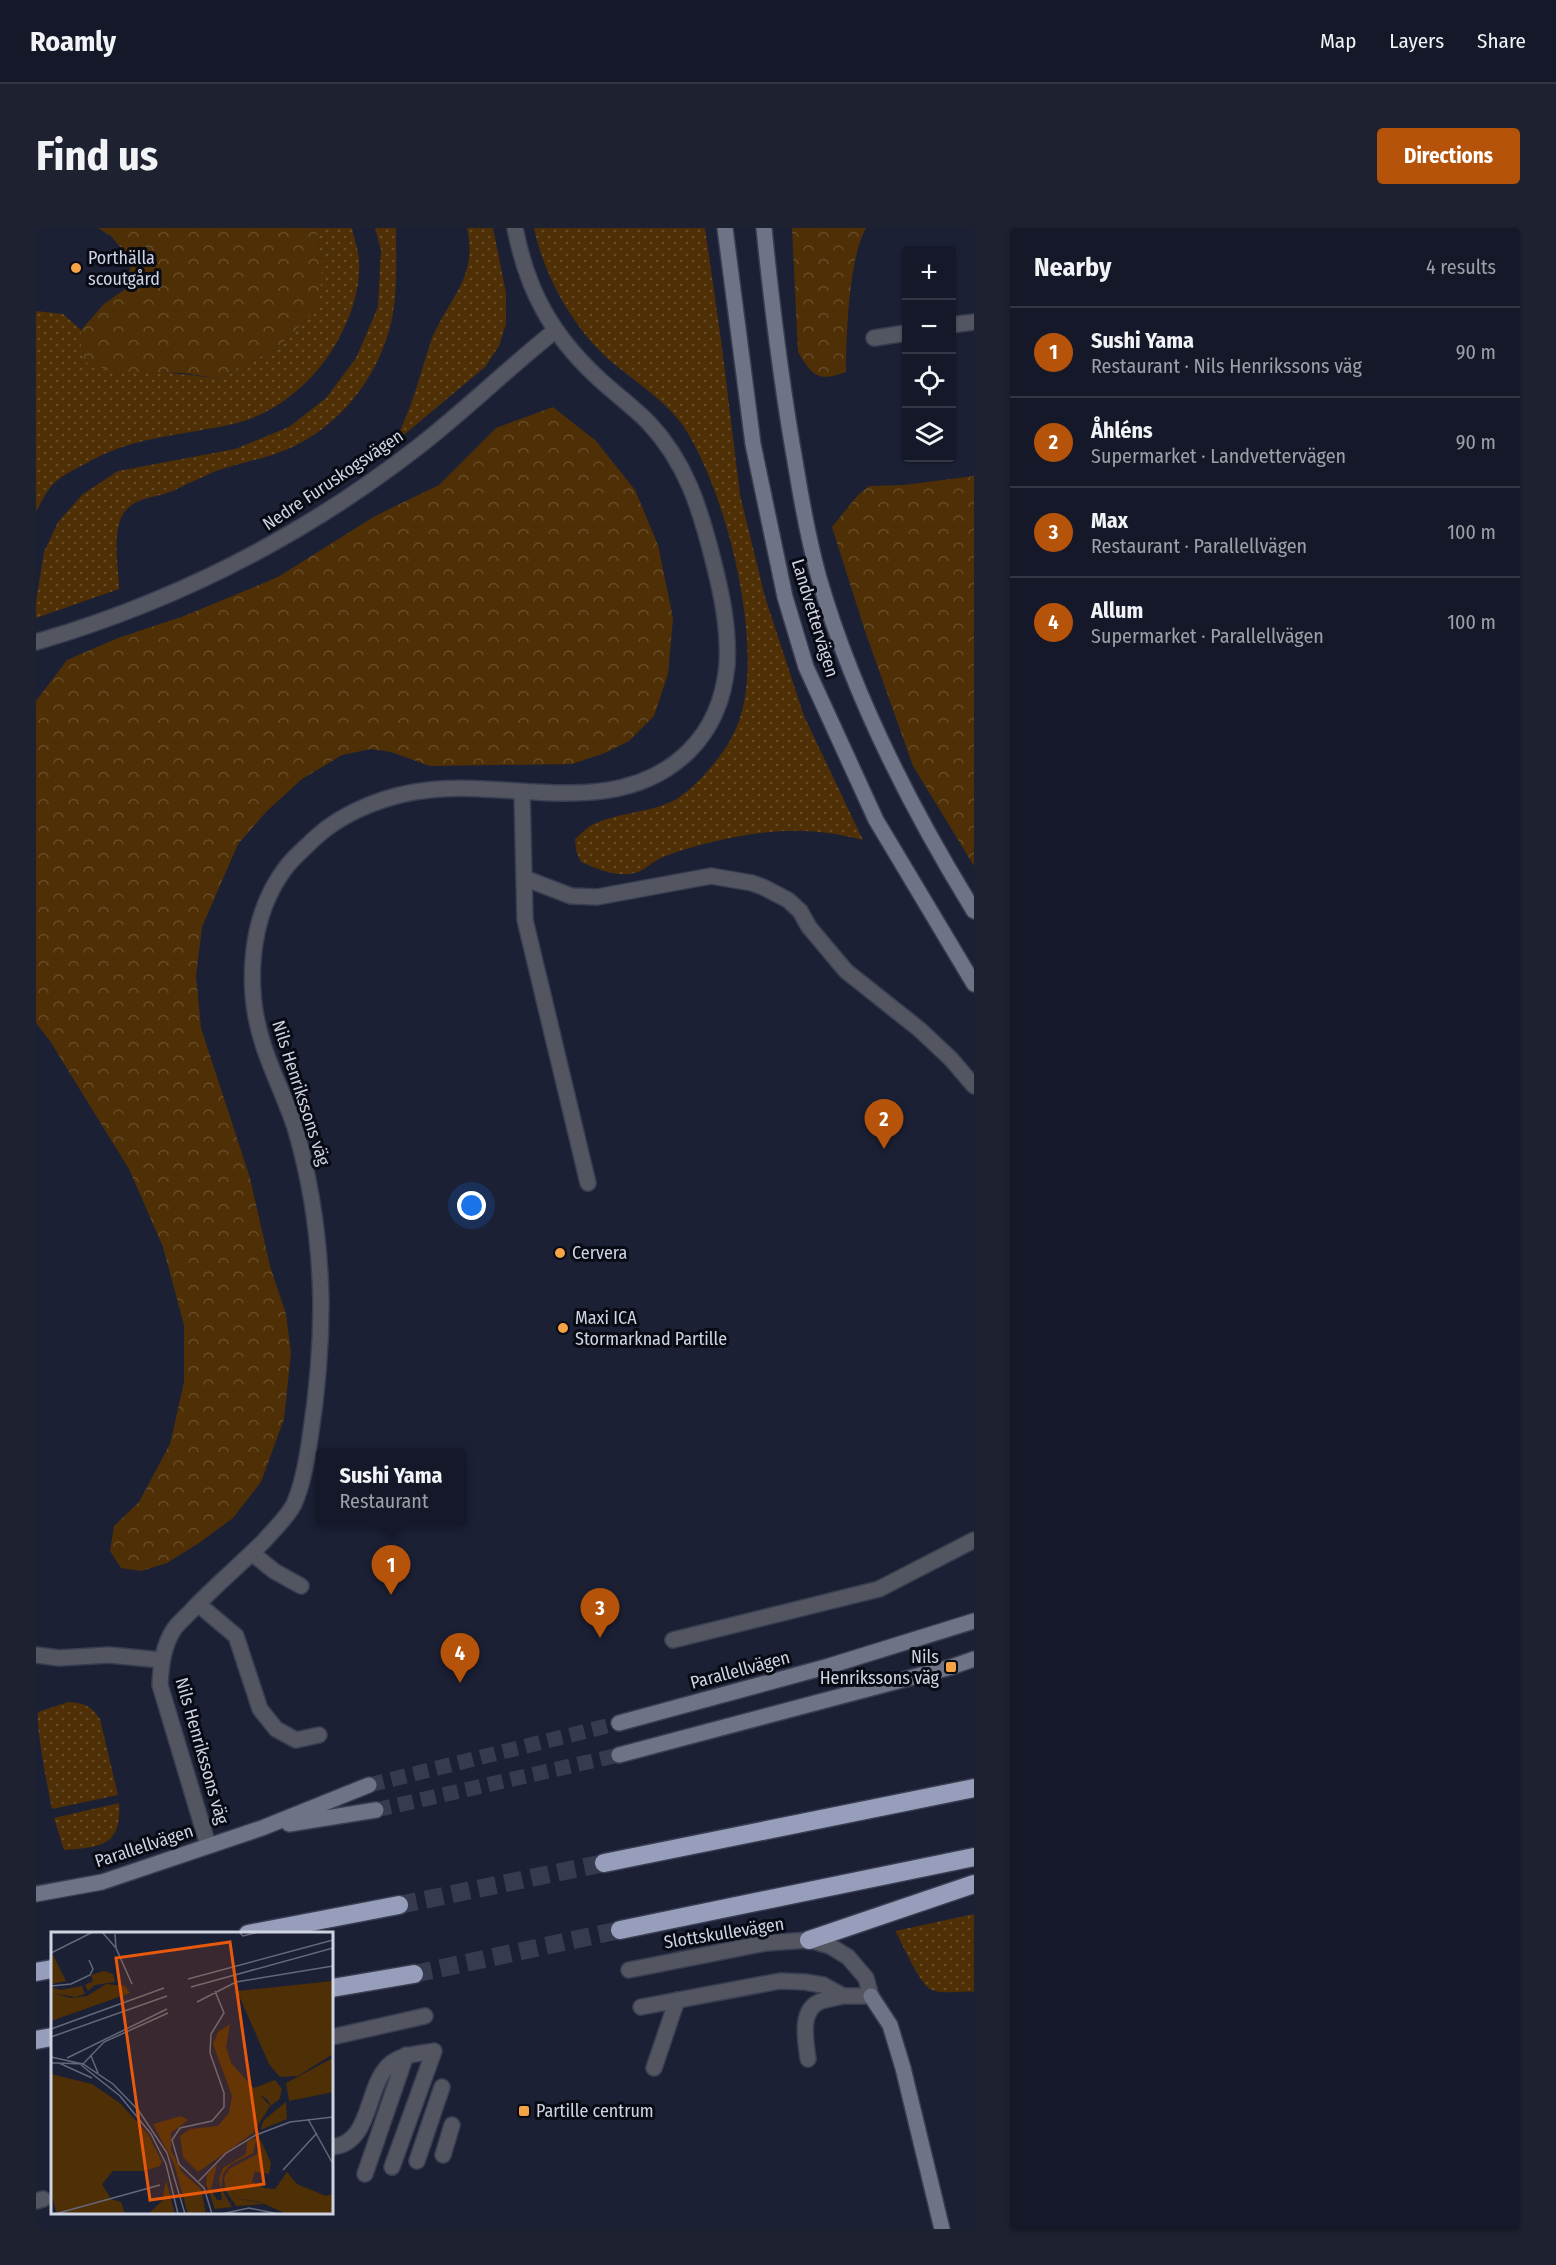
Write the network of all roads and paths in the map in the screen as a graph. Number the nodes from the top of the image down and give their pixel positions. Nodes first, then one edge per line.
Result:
1 (515, 228) edge
2 (725, 228) edge
3 (764, 228) edge
4 (974, 322) edge
5 (956, 325) edge
6 (556, 330) junction
7 (902, 334) edge
8 (874, 338) dead end
9 (36, 642) edge
10 (522, 792) junction
11 (524, 878) junction
12 (974, 911) edge
13 (974, 984) edge
14 (974, 1086) edge
15 (588, 1184) dead end
16 (974, 1540) edge
17 (252, 1553) junction
18 (301, 1586) dead end
19 (198, 1604) junction
20 (974, 1622) edge
21 (673, 1640) dead end
22 (36, 1654) edge
23 (974, 1659) edge
24 (161, 1660) junction
25 (619, 1723) tunnel mouth
26 (319, 1735) dead end
27 (619, 1755) tunnel mouth
28 (369, 1785) tunnel mouth
29 (974, 1788) edge
30 (376, 1810) tunnel mouth
31 (262, 1828) junction
32 (208, 1845) junction
33 (974, 1857) edge
34 (604, 1863) tunnel mouth
35 (974, 1884) edge
36 (36, 1894) edge
37 (399, 1905) tunnel mouth
38 (620, 1930) tunnel mouth
39 (258, 1932) edge
40 (809, 1940) junction
41 (51, 1969) edge
42 (629, 1970) dead end
43 (36, 1972) edge
44 (414, 1974) tunnel mouth
45 (333, 1988) edge
46 (843, 1996) junction
47 (871, 1996) junction
48 (677, 2000) junction
49 (643, 2011) dead end
50 (425, 2016) dead end
51 (51, 2037) edge
52 (333, 2037) edge
53 (36, 2040) edge
54 (405, 2055) junction
55 (808, 2060) dead end
56 (654, 2068) dead end
57 (442, 2087) dead end
58 (452, 2125) dead end
59 (333, 2147) edge
60 (442, 2155) dead end
61 (417, 2161) dead end
62 (392, 2168) dead end
63 (365, 2175) dead end
64 (942, 2229) edge

1 - 6 street, Nils Henrikssons väg
2 - 13 street, Landvettervägen
3 - 12 street, Landvettervägen
4 - 5 street
6 - 9 street, Nedre Furuskogsvägen
6 - 10 street, Nils Henrikssons väg
7 - 8 street
10 - 11 street
10 - 17 street, Nils Henrikssons väg
11 - 14 street
11 - 15 street
16 - 21 street
17 - 18 street
17 - 19 street, Nils Henrikssons väg
19 - 24 street, Nils Henrikssons väg
19 - 26 street
20 - 25 street, Parallellvägen
22 - 24 street
23 - 27 street
24 - 32 street, Nils Henrikssons väg
28 - 31 street, Parallellvägen
29 - 34 highway
30 - 31 street, Parallellvägen
31 - 32 street, Parallellvägen
32 - 36 street, Parallellvägen
33 - 38 highway
35 - 40 highway
37 - 39 highway
40 - 42 street, Slottskullevägen
40 - 47 street, Slottskullevägen
41 - 43 highway
44 - 45 highway
46 - 47 street
46 - 48 street
46 - 55 street
47 - 64 street, Slottskullevägen
48 - 49 street
48 - 56 street
50 - 52 street
51 - 53 highway
54 - 59 street
54 - 62 street
54 - 63 street
57 - 61 street
58 - 60 street

